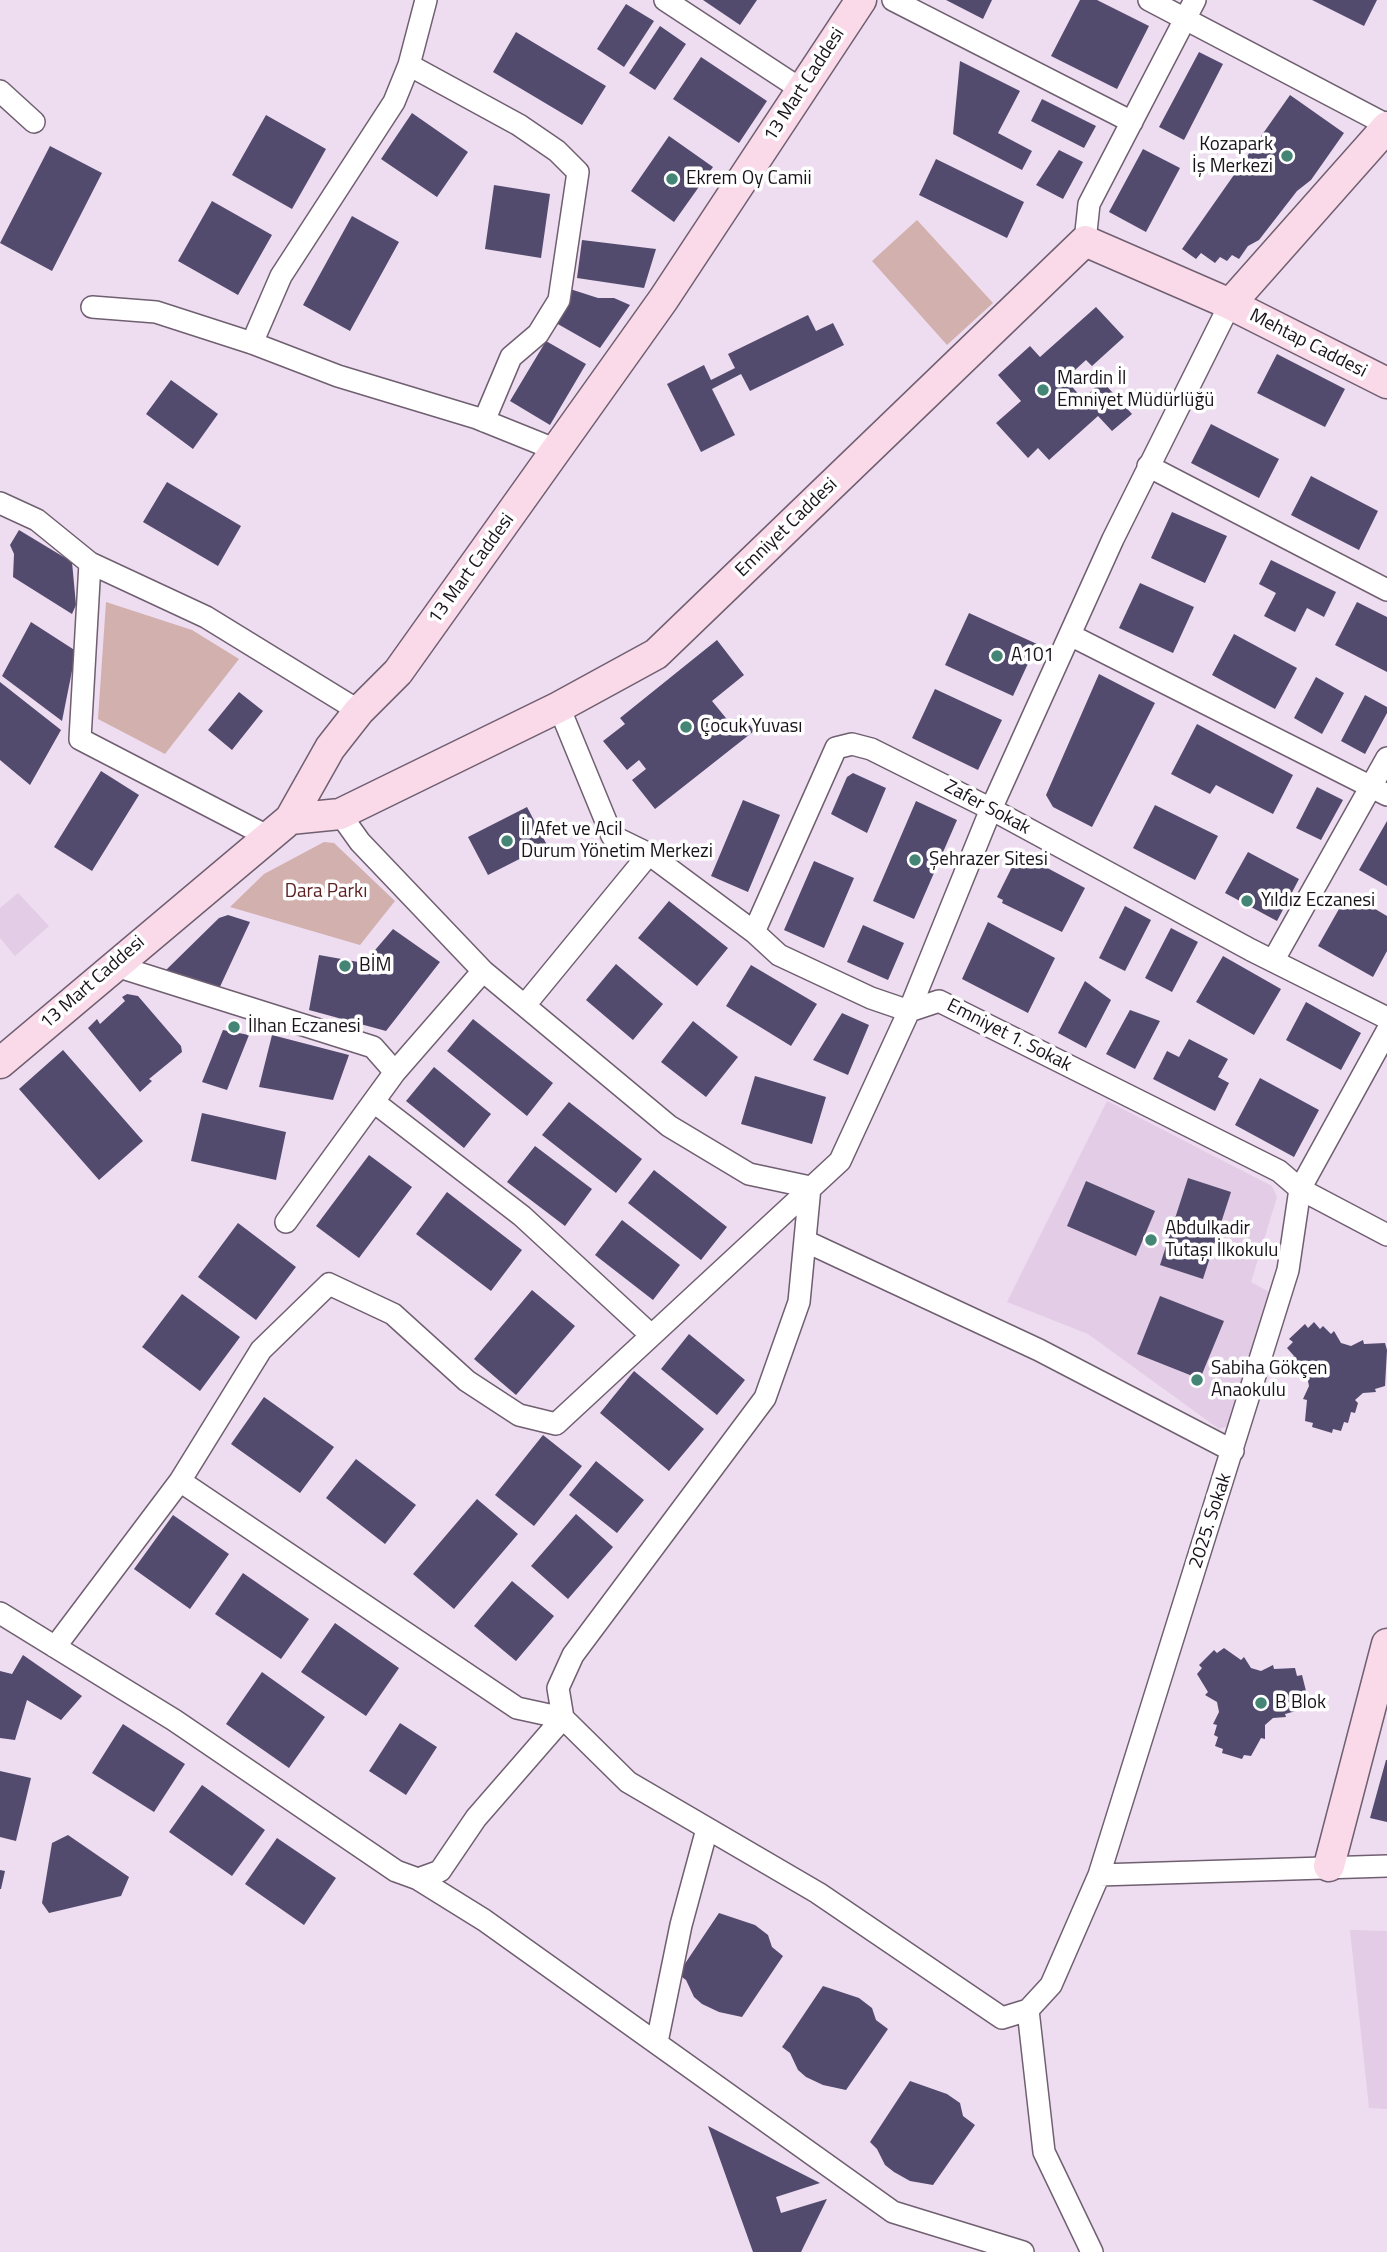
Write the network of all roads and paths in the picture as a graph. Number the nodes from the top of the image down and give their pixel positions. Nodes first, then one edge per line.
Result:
1 (426, 0) edge
2 (666, 0) edge
3 (861, 0) edge
4 (893, 0) edge
5 (1149, 0) edge
6 (1191, 9) edge
7 (410, 65) junction
8 (802, 90) junction
9 (0, 92) edge
10 (34, 122) dead end
11 (1132, 122) junction
12 (1387, 126) edge
13 (1085, 241) junction
14 (1235, 300) junction
15 (92, 307) dead end
16 (252, 342) junction
17 (1387, 383) edge
18 (484, 421) junction
19 (554, 449) junction
20 (1148, 466) junction
21 (0, 503) edge
22 (90, 564) junction
23 (1387, 590) edge
24 (1070, 635) junction
25 (559, 707) junction
26 (359, 711) junction
27 (1387, 758) edge
28 (1379, 790) edge
29 (991, 809) junction
30 (340, 814) junction
31 (290, 819) junction
32 (267, 836) junction
33 (649, 854) junction
34 (754, 932) junction
35 (1273, 961) junction
36 (113, 965) junction
37 (483, 971) junction
38 (525, 1005) junction
39 (909, 1011) junction
40 (1387, 1018) edge
41 (1387, 1031) edge
42 (0, 1063) edge
43 (396, 1072) junction
44 (374, 1102) junction
45 (810, 1187) junction
46 (1300, 1189) junction
47 (286, 1222) dead end
48 (1387, 1235) edge
49 (805, 1241) junction
50 (651, 1335) junction
51 (1233, 1451) junction
52 (180, 1481) junction
53 (0, 1613) edge
54 (1387, 1644) edge
55 (55, 1647) junction
56 (563, 1718) junction
57 (707, 1829) junction
58 (1329, 1866) junction
59 (1387, 1866) edge
60 (1099, 1874) junction
61 (418, 1879) junction
62 (1028, 2010) junction
63 (657, 2042) junction
64 (1023, 2252) edge
65 (1092, 2252) edge

1 - 7 street
2 - 8 street
3 - 8 street, 13 Mart Caddesi
4 - 11 street
5 - 6 street
6 - 11 street
6 - 12 street
7 - 16 street
7 - 18 street
8 - 19 street, 13 Mart Caddesi
9 - 10 street
11 - 13 street
12 - 14 street
13 - 14 street
13 - 25 street, Emniyet Caddesi
14 - 17 street, Mehtap Caddesi
14 - 20 street
15 - 16 street
16 - 18 street
18 - 19 street
19 - 26 street, 13 Mart Caddesi
20 - 23 street
20 - 24 street
21 - 22 street
22 - 26 street
22 - 32 street
24 - 28 street
24 - 29 street
25 - 30 street, Emniyet Caddesi
25 - 33 street
26 - 31 street, 13 Mart Caddesi
27 - 28 street
28 - 35 street
29 - 34 street, Zafer Sokak
29 - 35 street, Zafer Sokak
29 - 39 street
30 - 31 street, Emniyet Caddesi
30 - 37 street
31 - 32 street, 13 Mart Caddesi
32 - 36 street, 13 Mart Caddesi
33 - 34 street
33 - 38 street
34 - 39 street
35 - 40 street, Zafer Sokak
36 - 42 street, 13 Mart Caddesi
36 - 43 street
37 - 38 street
37 - 43 street
38 - 45 street
39 - 45 street
39 - 46 street, Emniyet 1. Sokak
41 - 46 street, 2025. Sokak
43 - 44 street
44 - 47 street
44 - 50 street
45 - 49 street
45 - 50 street
46 - 48 street, Emniyet 1. Sokak
46 - 51 street, 2025. Sokak
49 - 51 street
49 - 56 street
50 - 52 street
51 - 60 street, 2025. Sokak
52 - 55 street
52 - 56 street
53 - 55 street
54 - 58 street
55 - 61 street
56 - 57 street
56 - 61 street
57 - 62 street
57 - 63 street
58 - 59 street
58 - 60 street
60 - 62 street, 2025. Sokak
61 - 63 street
62 - 65 street
63 - 64 street

